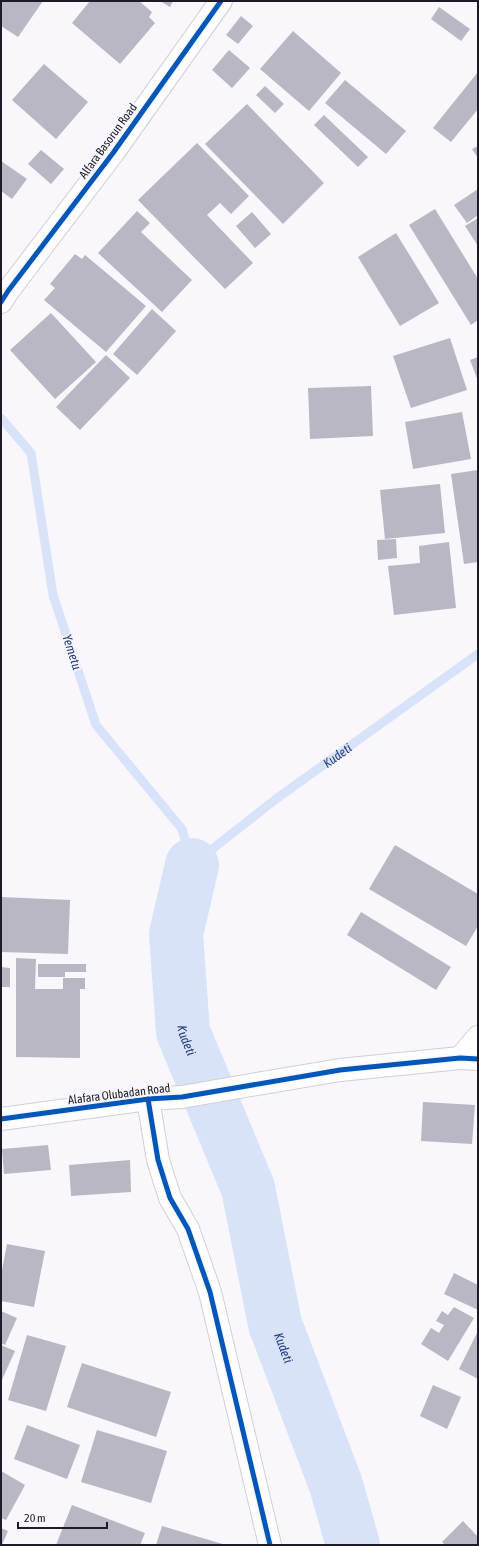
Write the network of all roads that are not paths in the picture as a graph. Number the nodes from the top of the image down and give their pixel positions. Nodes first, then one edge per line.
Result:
1 (221, 1) edge
2 (4, 297) edge
3 (478, 1037) edge
4 (469, 1059) edge
5 (148, 1099) junction
6 (1, 1119) edge
7 (270, 1545) edge

1 - 2 street, Alfara Basorun Road
3 - 4 street
4 - 5 street, Alafara Olubadan Road
5 - 6 street, Alafara Olubadan Road
5 - 7 street

